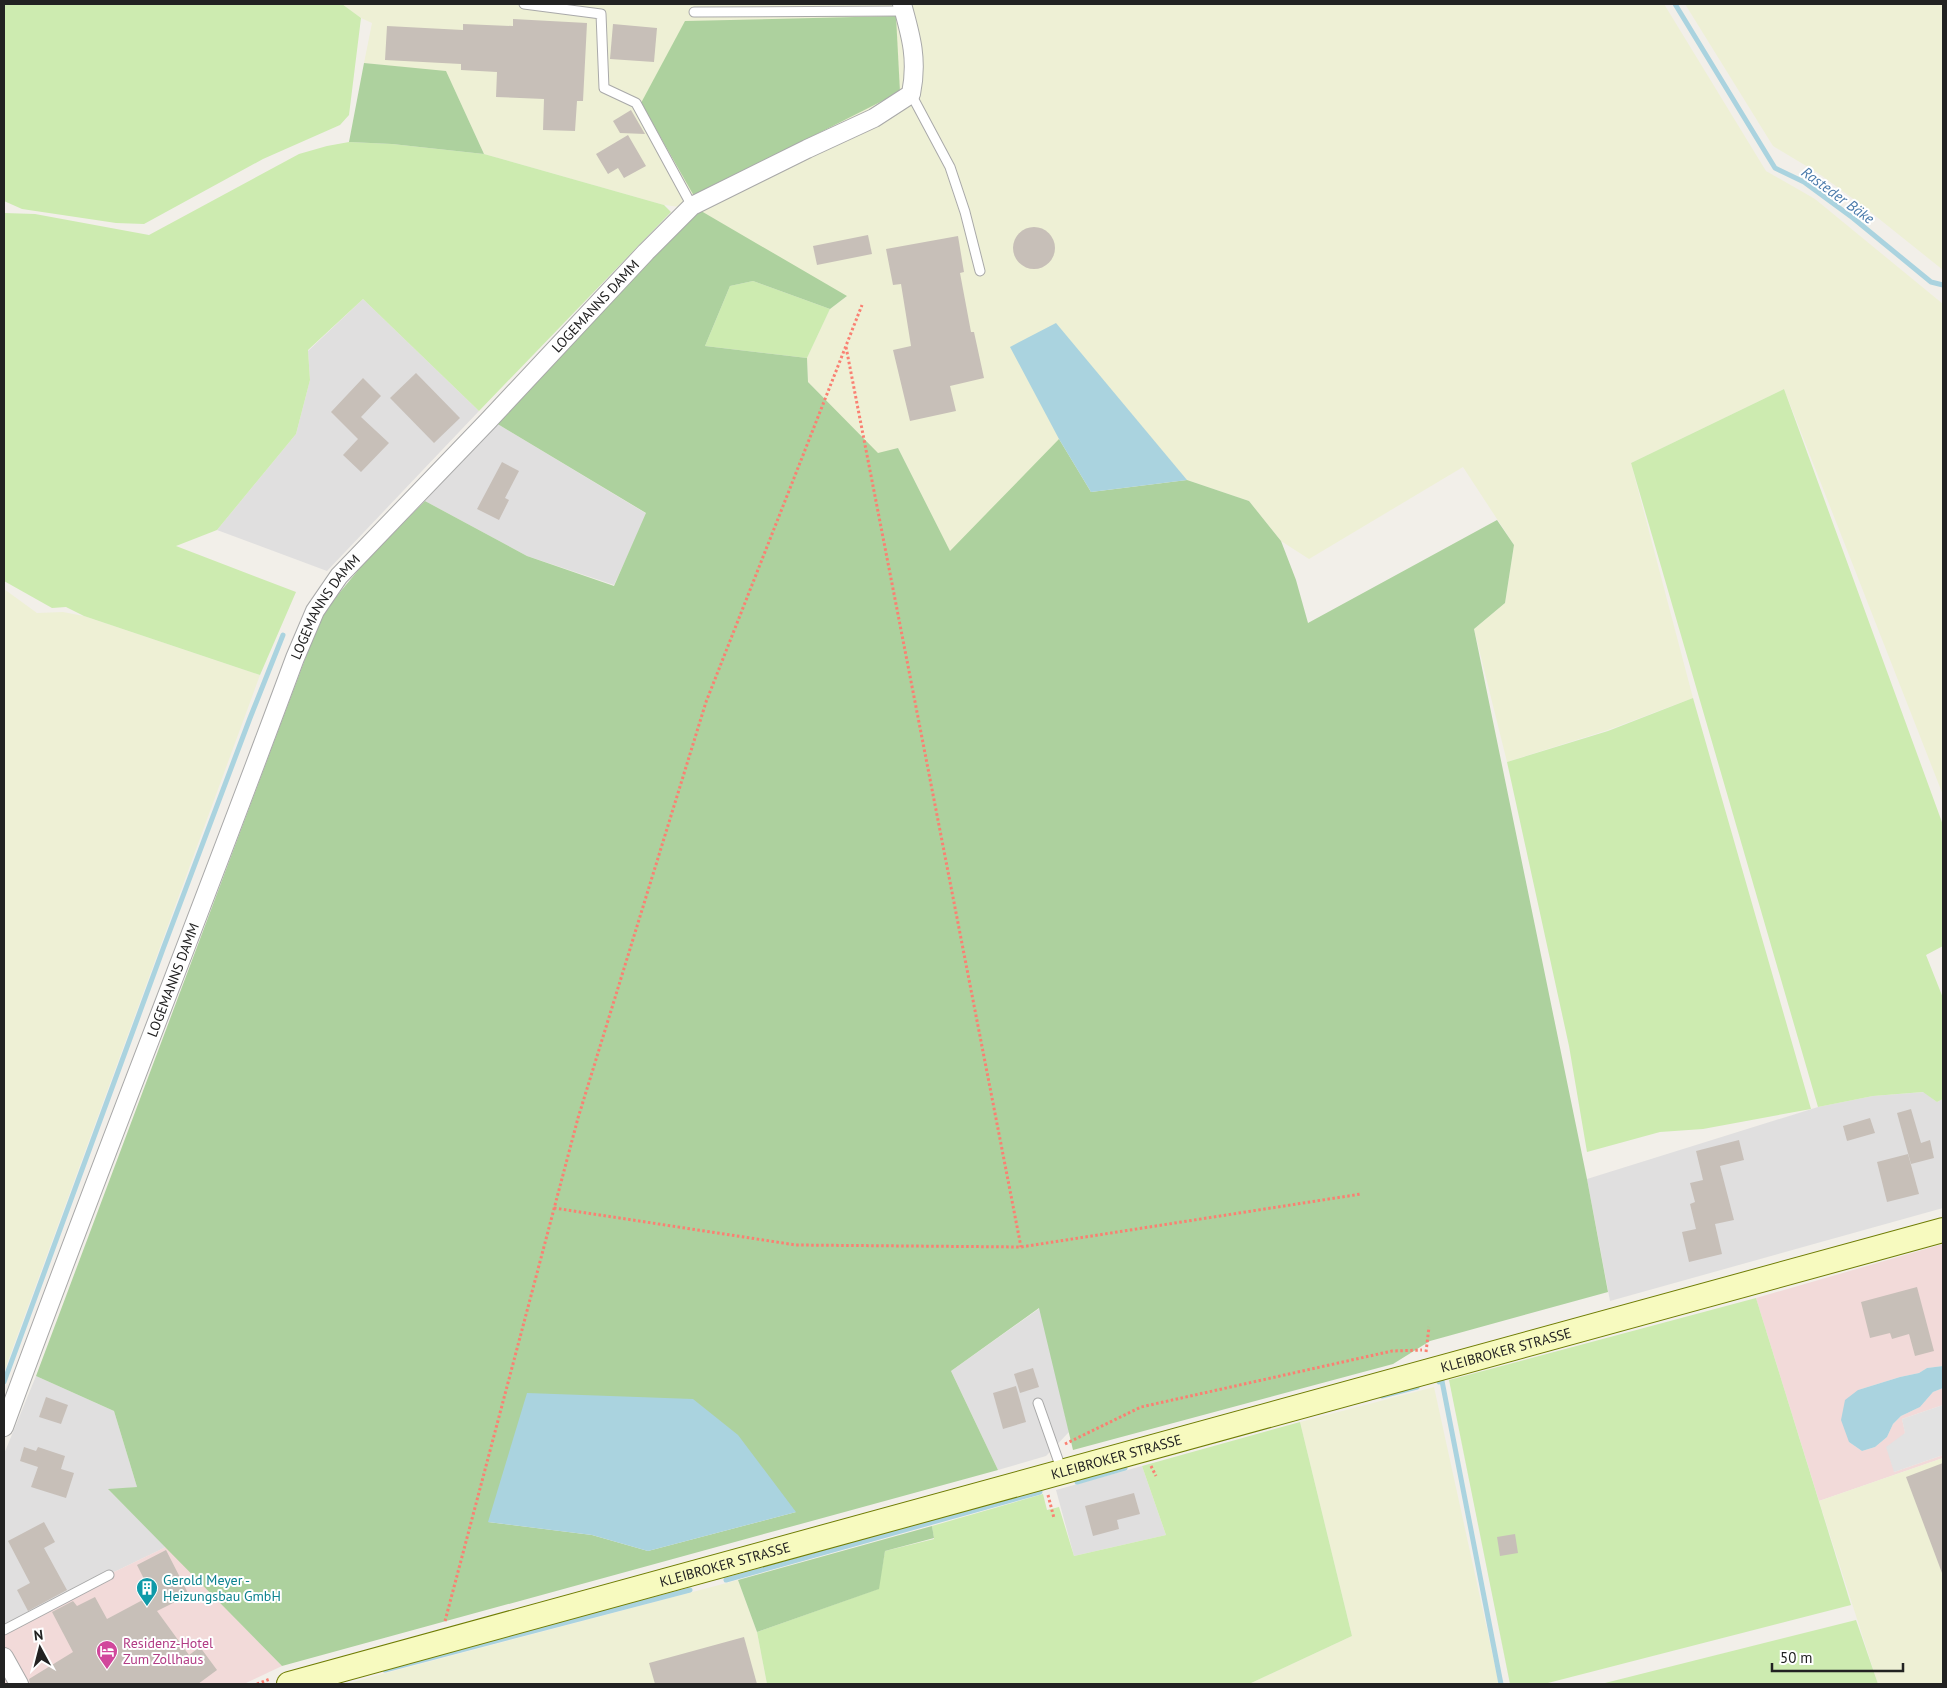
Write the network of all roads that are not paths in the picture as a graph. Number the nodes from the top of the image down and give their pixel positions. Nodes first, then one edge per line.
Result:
1 (524, 4) edge
2 (903, 8) edge
3 (694, 12) dead end
4 (911, 94) junction
5 (692, 206) junction
6 (980, 271) dead end
7 (1943, 1230) edge
8 (1038, 1402) dead end
9 (4, 1427) edge
10 (1062, 1472) junction
11 (109, 1575) dead end
12 (4, 1630) edge
13 (4, 1657) edge
14 (19, 1684) edge
15 (289, 1684) edge

1 - 5 lane
2 - 3 lane
2 - 4 street
4 - 5 street, LOGEMANNS DAMM
4 - 6 lane
5 - 9 street, LOGEMANNS DAMM
7 - 10 street, KLEIBROKER STRASSE
8 - 10 lane
10 - 15 street, KLEIBROKER STRASSE
11 - 12 lane
13 - 14 street

